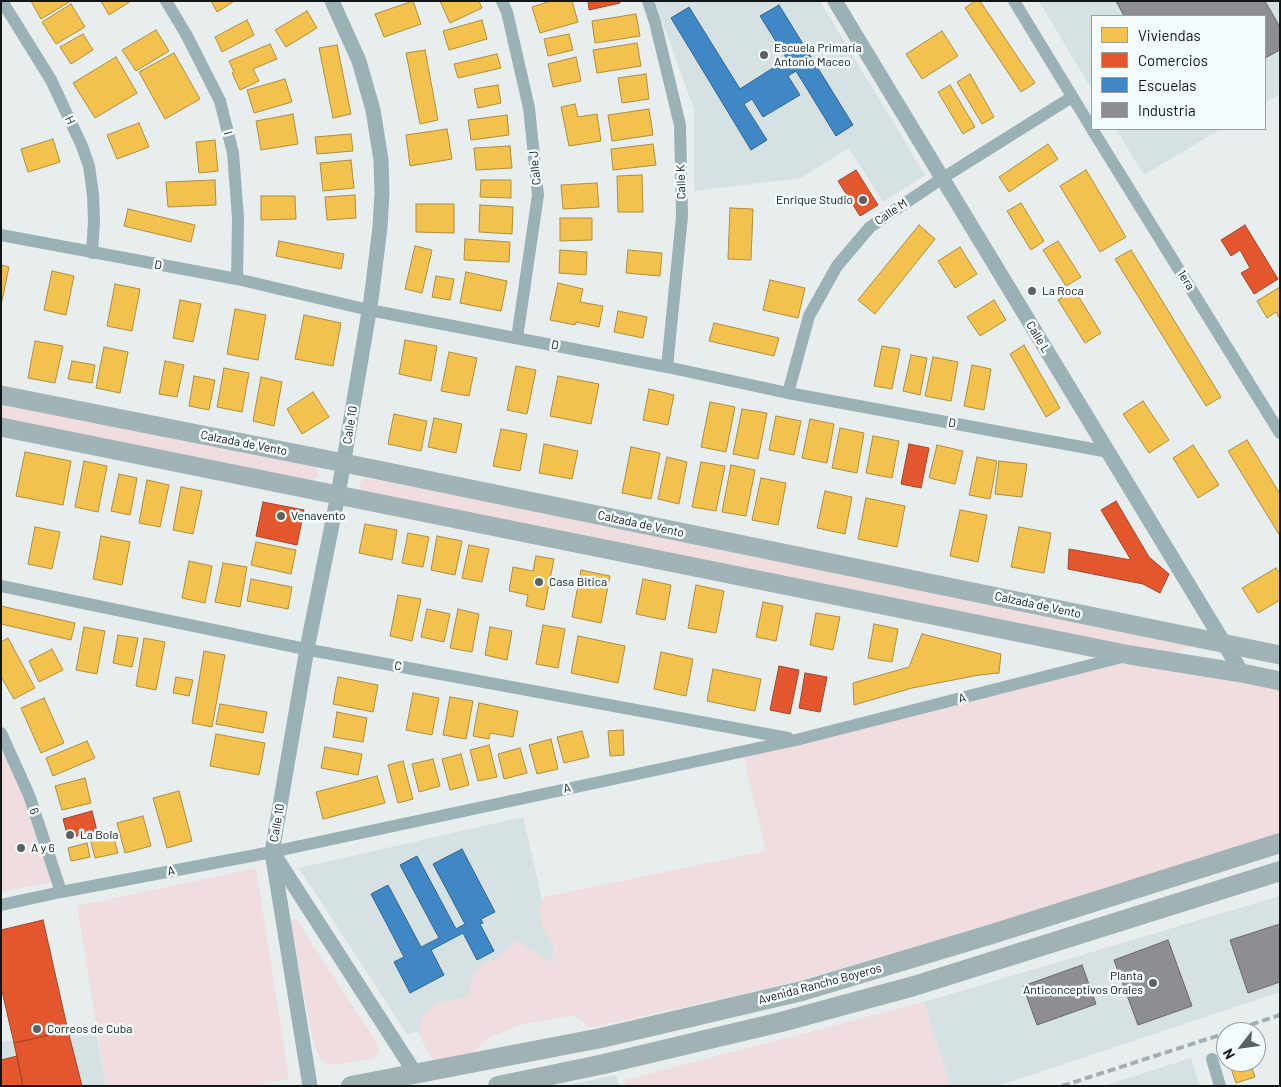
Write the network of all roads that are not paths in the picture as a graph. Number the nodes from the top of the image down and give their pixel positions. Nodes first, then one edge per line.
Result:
1 (2, 1) edge
2 (166, 1) edge
3 (332, 1) edge
4 (502, 1) edge
5 (648, 1) edge
6 (835, 1) edge
7 (1014, 1) edge
8 (1072, 97) junction
9 (1091, 127) edge
10 (1093, 130) edge
11 (941, 178) junction
12 (1, 235) edge
13 (92, 253) junction
14 (237, 279) junction
15 (369, 310) junction
16 (517, 338) junction
17 (668, 367) junction
18 (788, 393) junction
19 (1, 395) edge
20 (1, 427) edge
21 (1280, 432) edge
22 (1109, 452) junction
23 (344, 463) junction
24 (338, 495) junction
25 (1, 586) edge
26 (1201, 638) junction
27 (1224, 643) junction
28 (307, 649) junction
29 (1280, 655) edge
30 (1130, 656) junction
31 (1189, 664) junction
32 (1242, 673) junction
33 (1278, 680) edge
34 (1, 733) edge
35 (796, 740) junction
36 (1280, 843) edge
37 (272, 852) junction
38 (1280, 870) edge
39 (61, 892) junction
40 (1, 905) edge
41 (1212, 1059) dead end
42 (415, 1073) junction
43 (310, 1086) edge
44 (351, 1086) edge
45 (498, 1086) edge
46 (1220, 1086) edge

1 - 13 street, H
2 - 14 street, I
3 - 15 street, Calle 10
4 - 16 street, Calle J
5 - 17 street, Calle K
6 - 11 street, Calle L
7 - 8 street, 1era
8 - 9 street, 1era
8 - 11 street, Calle M
10 - 21 street, 1era
11 - 18 street, Calle M
11 - 22 street, Calle L
12 - 13 street, D
13 - 14 street, D
14 - 15 street, D
15 - 16 street, D
15 - 23 street, Calle 10
16 - 17 street, D
17 - 18 street, D
18 - 22 street, D
19 - 23 main road, Calzada de Vento
20 - 24 main road
22 - 27 street, Calle L
23 - 24 street, Calle 10
23 - 26 main road, Calzada de Vento
24 - 28 street, Calle 10
24 - 30 main road
25 - 28 street, C
26 - 27 main road, Calzada de Vento
26 - 31 main road
27 - 29 main road, Calzada de Vento
27 - 32 street, Calle L
28 - 35 street, C
28 - 37 street, Calle 10
29 - 33 main road
30 - 31 main road
30 - 35 street, A
31 - 32 main road
32 - 33 main road
34 - 39 street, 6
35 - 37 street, A
36 - 42 highway, Avenida Rancho Boyeros
37 - 39 street, A
37 - 42 street, Calle 10
37 - 43 street, Calle 10
38 - 45 highway, Avenida Rancho Boyeros
39 - 40 street, A
41 - 46 street
42 - 44 highway, Avenida Rancho Boyeros

